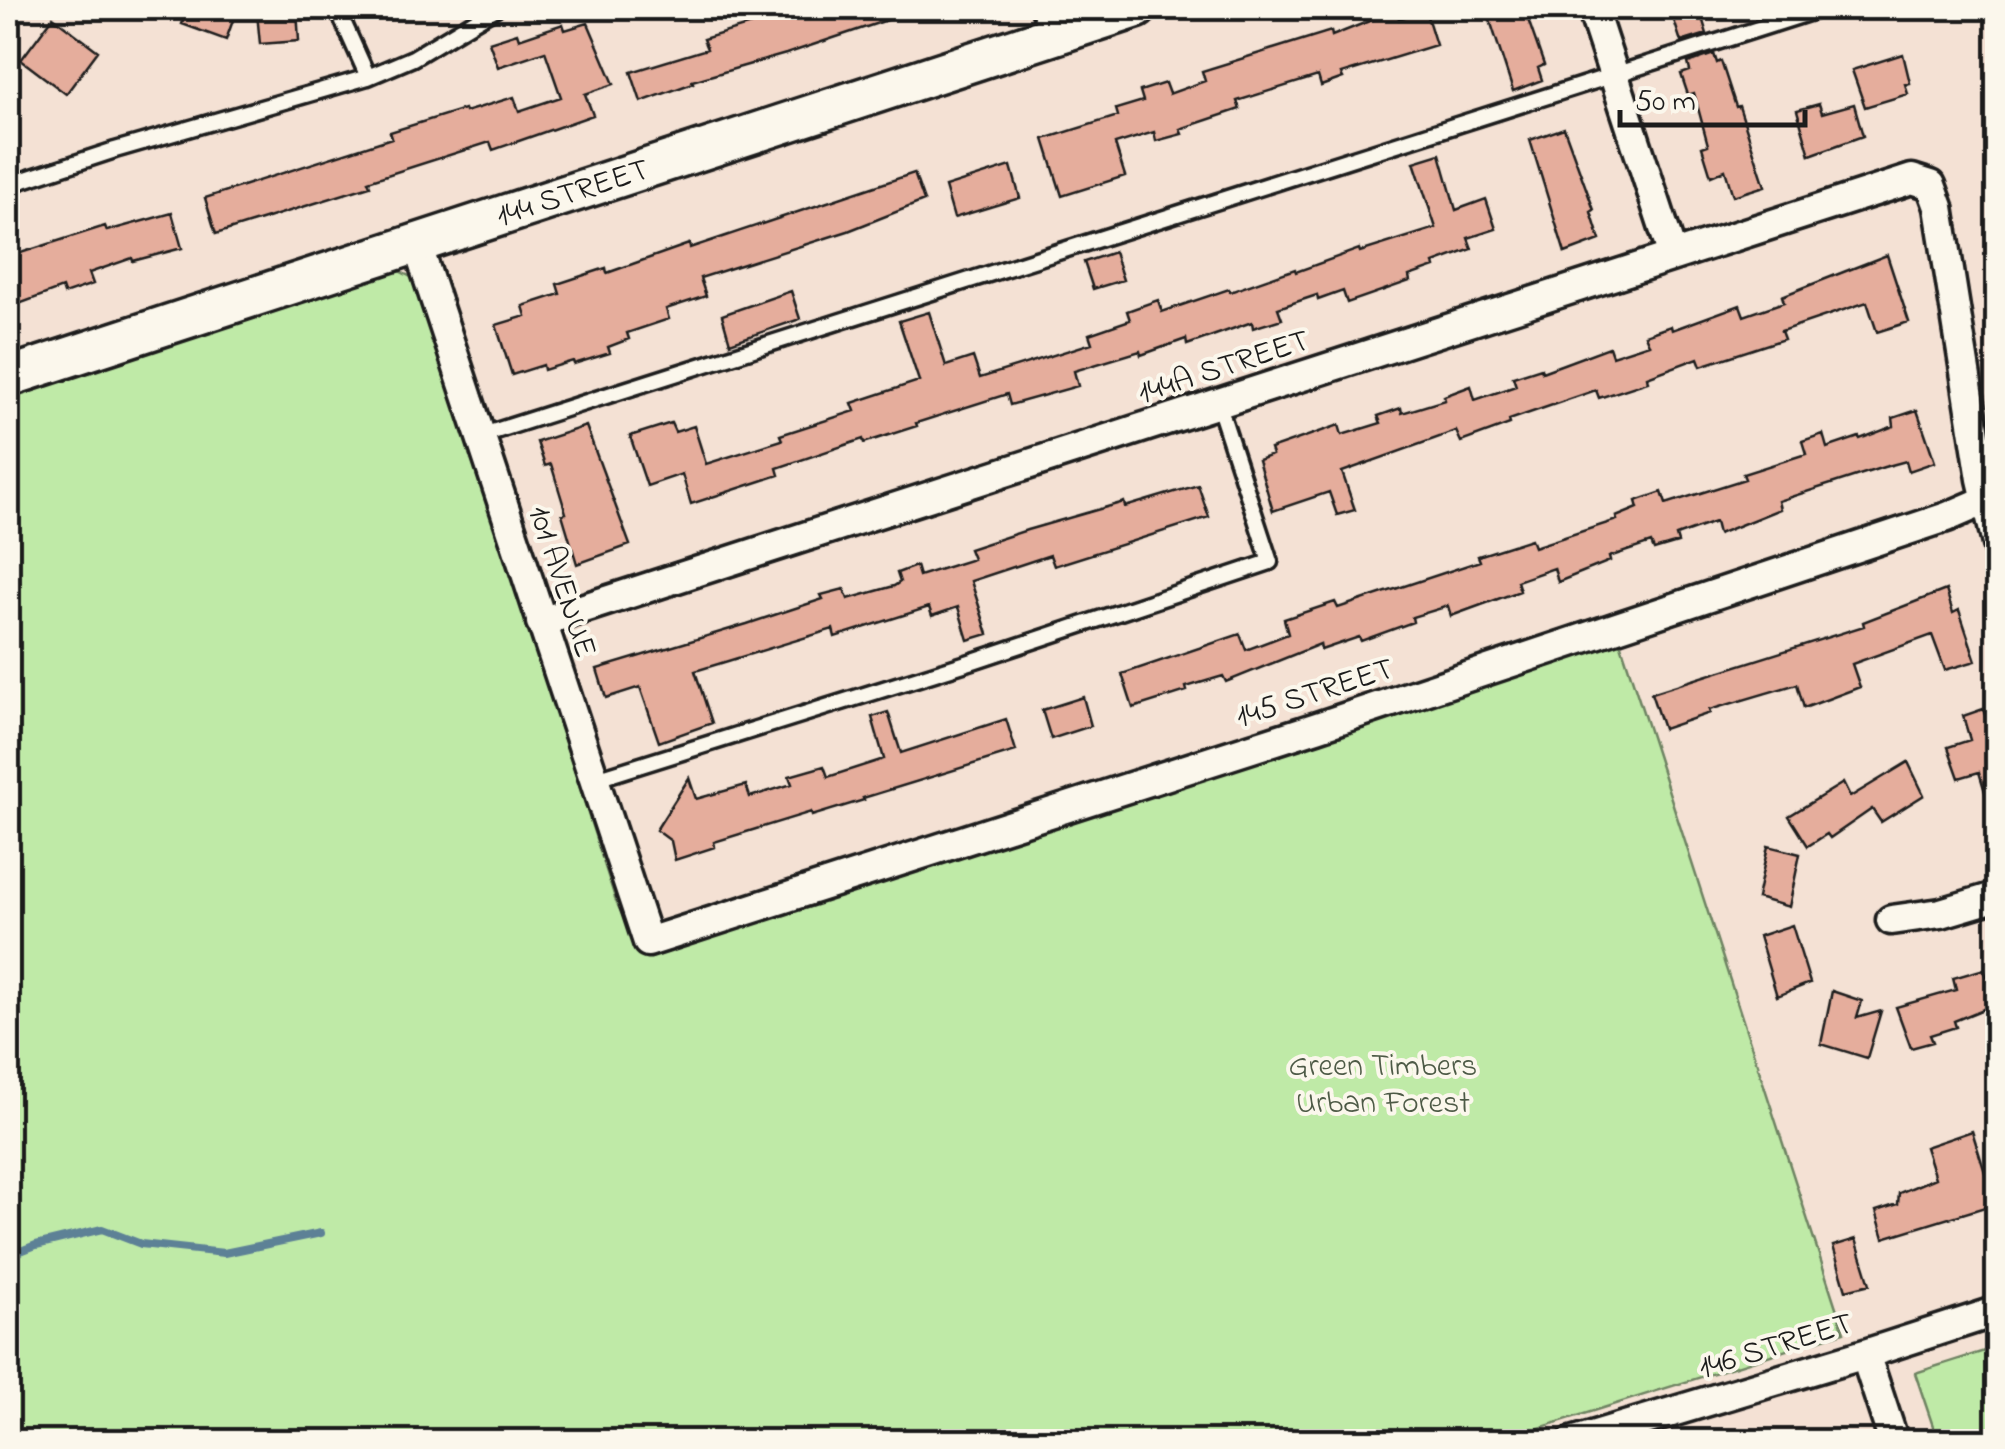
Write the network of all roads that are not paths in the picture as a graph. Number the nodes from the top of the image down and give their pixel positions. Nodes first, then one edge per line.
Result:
1 (336, 8) edge
2 (496, 8) edge
3 (1137, 8) edge
4 (1592, 8) edge
5 (1824, 8) edge
6 (1050, 21) edge
7 (1614, 76) junction
8 (368, 77) junction
9 (8, 185) edge
10 (416, 241) junction
11 (1674, 256) junction
12 (8, 377) edge
13 (1218, 403) junction
14 (480, 436) junction
15 (1992, 497) edge
16 (1998, 548) edge
17 (541, 622) junction
18 (594, 780) junction
19 (1998, 896) edge
20 (1891, 920) dead end
21 (648, 942) joint
22 (1998, 1310) edge
23 (1865, 1354) junction
24 (1572, 1442) edge
25 (1894, 1442) edge

1 - 8 lane
2 - 8 lane
3 - 6 main road, 144 STREET
4 - 7 street
5 - 7 lane
6 - 10 main road, 144 STREET
7 - 11 street
7 - 14 lane
8 - 9 lane
10 - 12 main road, 144 STREET
10 - 14 street, 101 AVENUE
11 - 13 street, 144A STREET
11 - 15 street, 144A STREET
13 - 17 street, 144A STREET
13 - 18 lane
14 - 17 street, 101 AVENUE
15 - 16 street
15 - 21 street, 145 STREET
17 - 18 street, 101 AVENUE
18 - 21 street, 101 AVENUE
19 - 20 street
22 - 23 street, 146 STREET
23 - 24 street, 146 STREET
23 - 25 street

